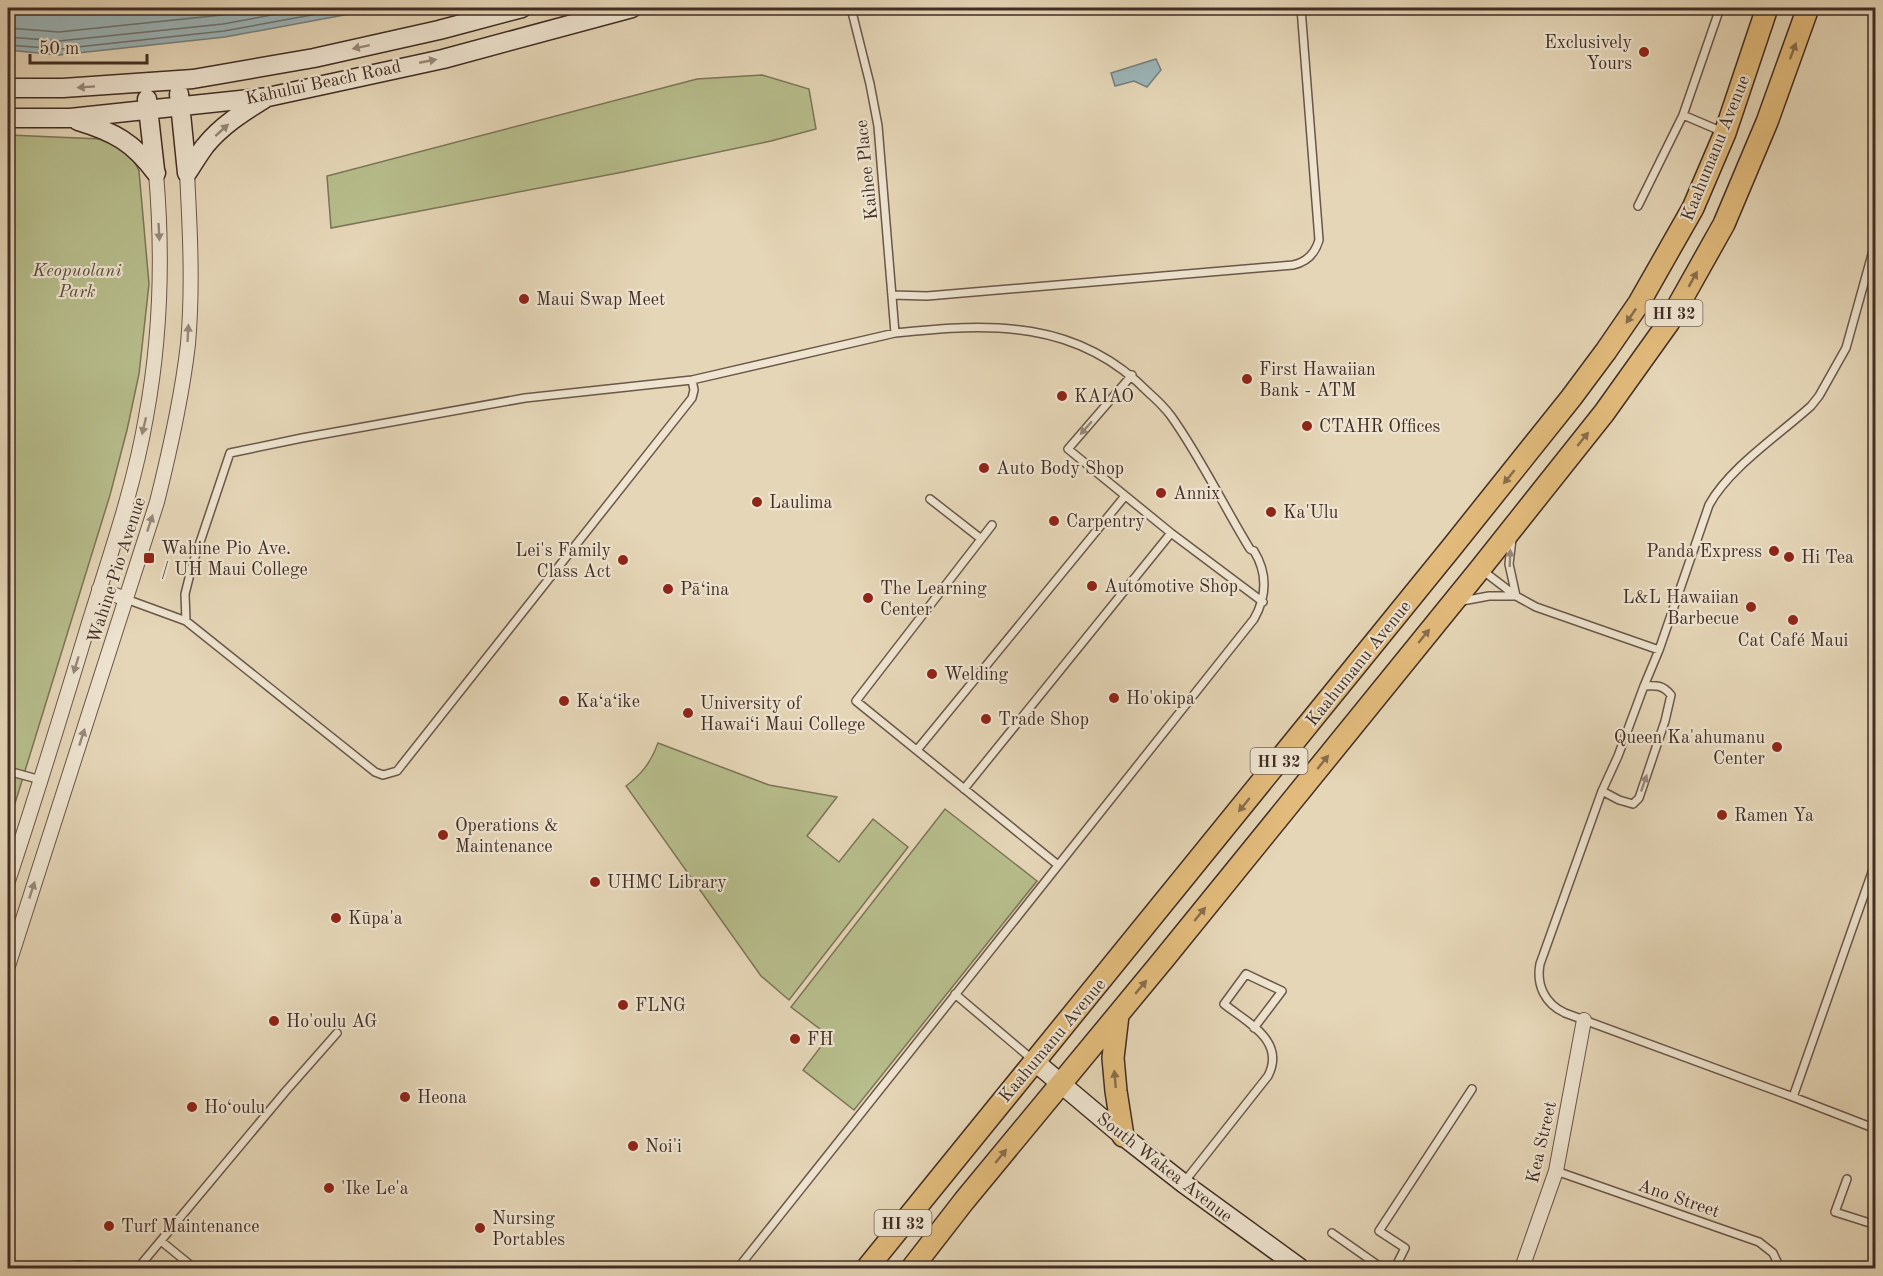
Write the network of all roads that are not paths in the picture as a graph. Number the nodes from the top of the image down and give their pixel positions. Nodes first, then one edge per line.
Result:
1 (522, 8) edge
2 (632, 8) edge
3 (851, 8) edge
4 (1301, 8) edge
5 (1720, 8) edge
6 (1767, 8) edge
7 (1808, 10) edge
8 (178, 80) junction
9 (144, 83) junction
10 (8, 88) edge
11 (268, 97) junction
12 (180, 106) junction
13 (148, 110) junction
14 (1683, 115) junction
15 (8, 118) edge
16 (70, 118) junction
17 (1725, 133) junction
18 (156, 173) junction
19 (187, 173) junction
20 (1638, 206) dead end
21 (1875, 240) edge
22 (892, 295) junction
23 (895, 333) junction
24 (1131, 375) junction
25 (692, 380) junction
26 (1125, 496) junction
27 (930, 499) dead end
28 (1518, 521) junction
29 (992, 525) dead end
30 (1171, 533) junction
31 (980, 538) junction
32 (1452, 547) junction
33 (1480, 569) junction
34 (99, 589) junction
35 (1516, 596) junction
36 (126, 599) junction
37 (1263, 602) junction
38 (1450, 605) junction
39 (186, 621) junction
40 (1659, 650) junction
41 (1644, 686) junction
42 (917, 750) junction
43 (8, 771) edge
44 (41, 780) junction
45 (66, 787) junction
46 (964, 789) junction
47 (1602, 791) junction
48 (1875, 861) edge
49 (1058, 865) junction
50 (8, 881) edge
51 (8, 966) edge
52 (955, 994) junction
53 (1118, 1014) junction
54 (1584, 1020) junction
55 (1254, 1028) junction
56 (337, 1033) dead end
57 (1034, 1061) junction
58 (1061, 1084) junction
59 (1472, 1089) dead end
60 (1793, 1097) junction
61 (1875, 1129) edge
62 (1123, 1136) junction
63 (1556, 1171) junction
64 (1847, 1179) dead end
65 (1183, 1183) junction
66 (1875, 1225) edge
67 (1332, 1233) dead end
68 (160, 1241) junction
69 (51, 1269) edge
70 (102, 1269) edge
71 (138, 1269) edge
72 (194, 1269) edge
73 (738, 1269) edge
74 (867, 1269) edge
75 (912, 1269) edge
76 (1300, 1269) edge
77 (1382, 1269) edge
78 (1395, 1269) edge
79 (1522, 1269) edge
80 (1780, 1269) edge

1 -> 8 main road, Kahului Beach Road
11 -> 2 main road, Kahului Beach Road
3 - 22 lane, Kaihee Place
4 - 22 lane
5 - 14 lane
6 - 17 main road, Kaahumanu Avenue / HI 32
28 -> 7 main road, Kaahumanu Avenue / HI 32
8 - 9 main road, Kahului Beach Road
8 - 12 main road
9 -> 10 main road, Kahului Beach Road
9 - 13 main road
11 - 12 main road, Kahului Beach Road
19 -> 11 main road
12 - 13 main road, Kahului Beach Road
12 - 19 main road
13 - 16 main road, Kahului Beach Road
13 - 18 main road
14 - 17 lane
14 - 20 lane
15 - 16 main road, Kahului Beach Road
16 - 18 main road
17 -> 32 main road, Kaahumanu Avenue / HI 32
18 -> 34 street, Wahine Pio Avenue
36 -> 19 street, Wahine Pio Avenue
21 - 40 lane
22 - 23 lane, Kaihee Place
23 - 24 lane
23 - 25 lane
24 -> 26 lane
24 - 37 lane
25 - 39 lane
25 - 39 lane
26 - 30 lane
26 - 42 lane
27 - 31 lane
28 - 33 main road, Kaahumanu Avenue / HI 32
35 -> 28 lane
29 - 31 lane
30 - 37 lane
30 - 46 lane
31 - 42 lane
32 - 33 main road
32 -> 57 main road, Kaahumanu Avenue / HI 32
33 - 35 lane
33 - 38 main road, Kaahumanu Avenue / HI 32
34 - 36 street
34 -> 44 street, Wahine Pio Avenue
35 - 38 lane
35 - 40 lane
36 - 39 lane
45 -> 36 street, Wahine Pio Avenue
37 - 49 lane
53 -> 38 main road, Kaahumanu Avenue / HI 32
40 - 41 lane
41 - 47 lane
47 -> 41 lane
42 - 46 lane
43 - 44 lane
44 - 45 street
44 - 50 street, Wahine Pio Avenue
51 -> 45 street, Wahine Pio Avenue
46 - 49 lane
47 - 54 lane
48 - 60 lane
49 - 52 lane
52 - 57 lane
52 - 73 lane
53 - 58 main road, Kaahumanu Avenue / HI 32
62 -> 53 main road
54 - 60 lane
54 - 63 street, Kea Street
55 - 55 lane
55 - 65 lane
56 - 68 lane
57 - 58 main road, South Wakea Avenue
57 - 74 main road, Kaahumanu Avenue / HI 32
58 - 62 main road, South Wakea Avenue
75 -> 58 main road, Kaahumanu Avenue / HI 32
59 - 78 lane
60 - 61 lane
62 - 65 main road, South Wakea Avenue
63 - 79 street, Kea Street
63 - 80 lane, Ano Street
64 - 66 lane
65 - 76 main road, South Wakea Avenue
67 - 77 lane
68 - 71 lane
68 - 72 lane
69 - 70 lane

